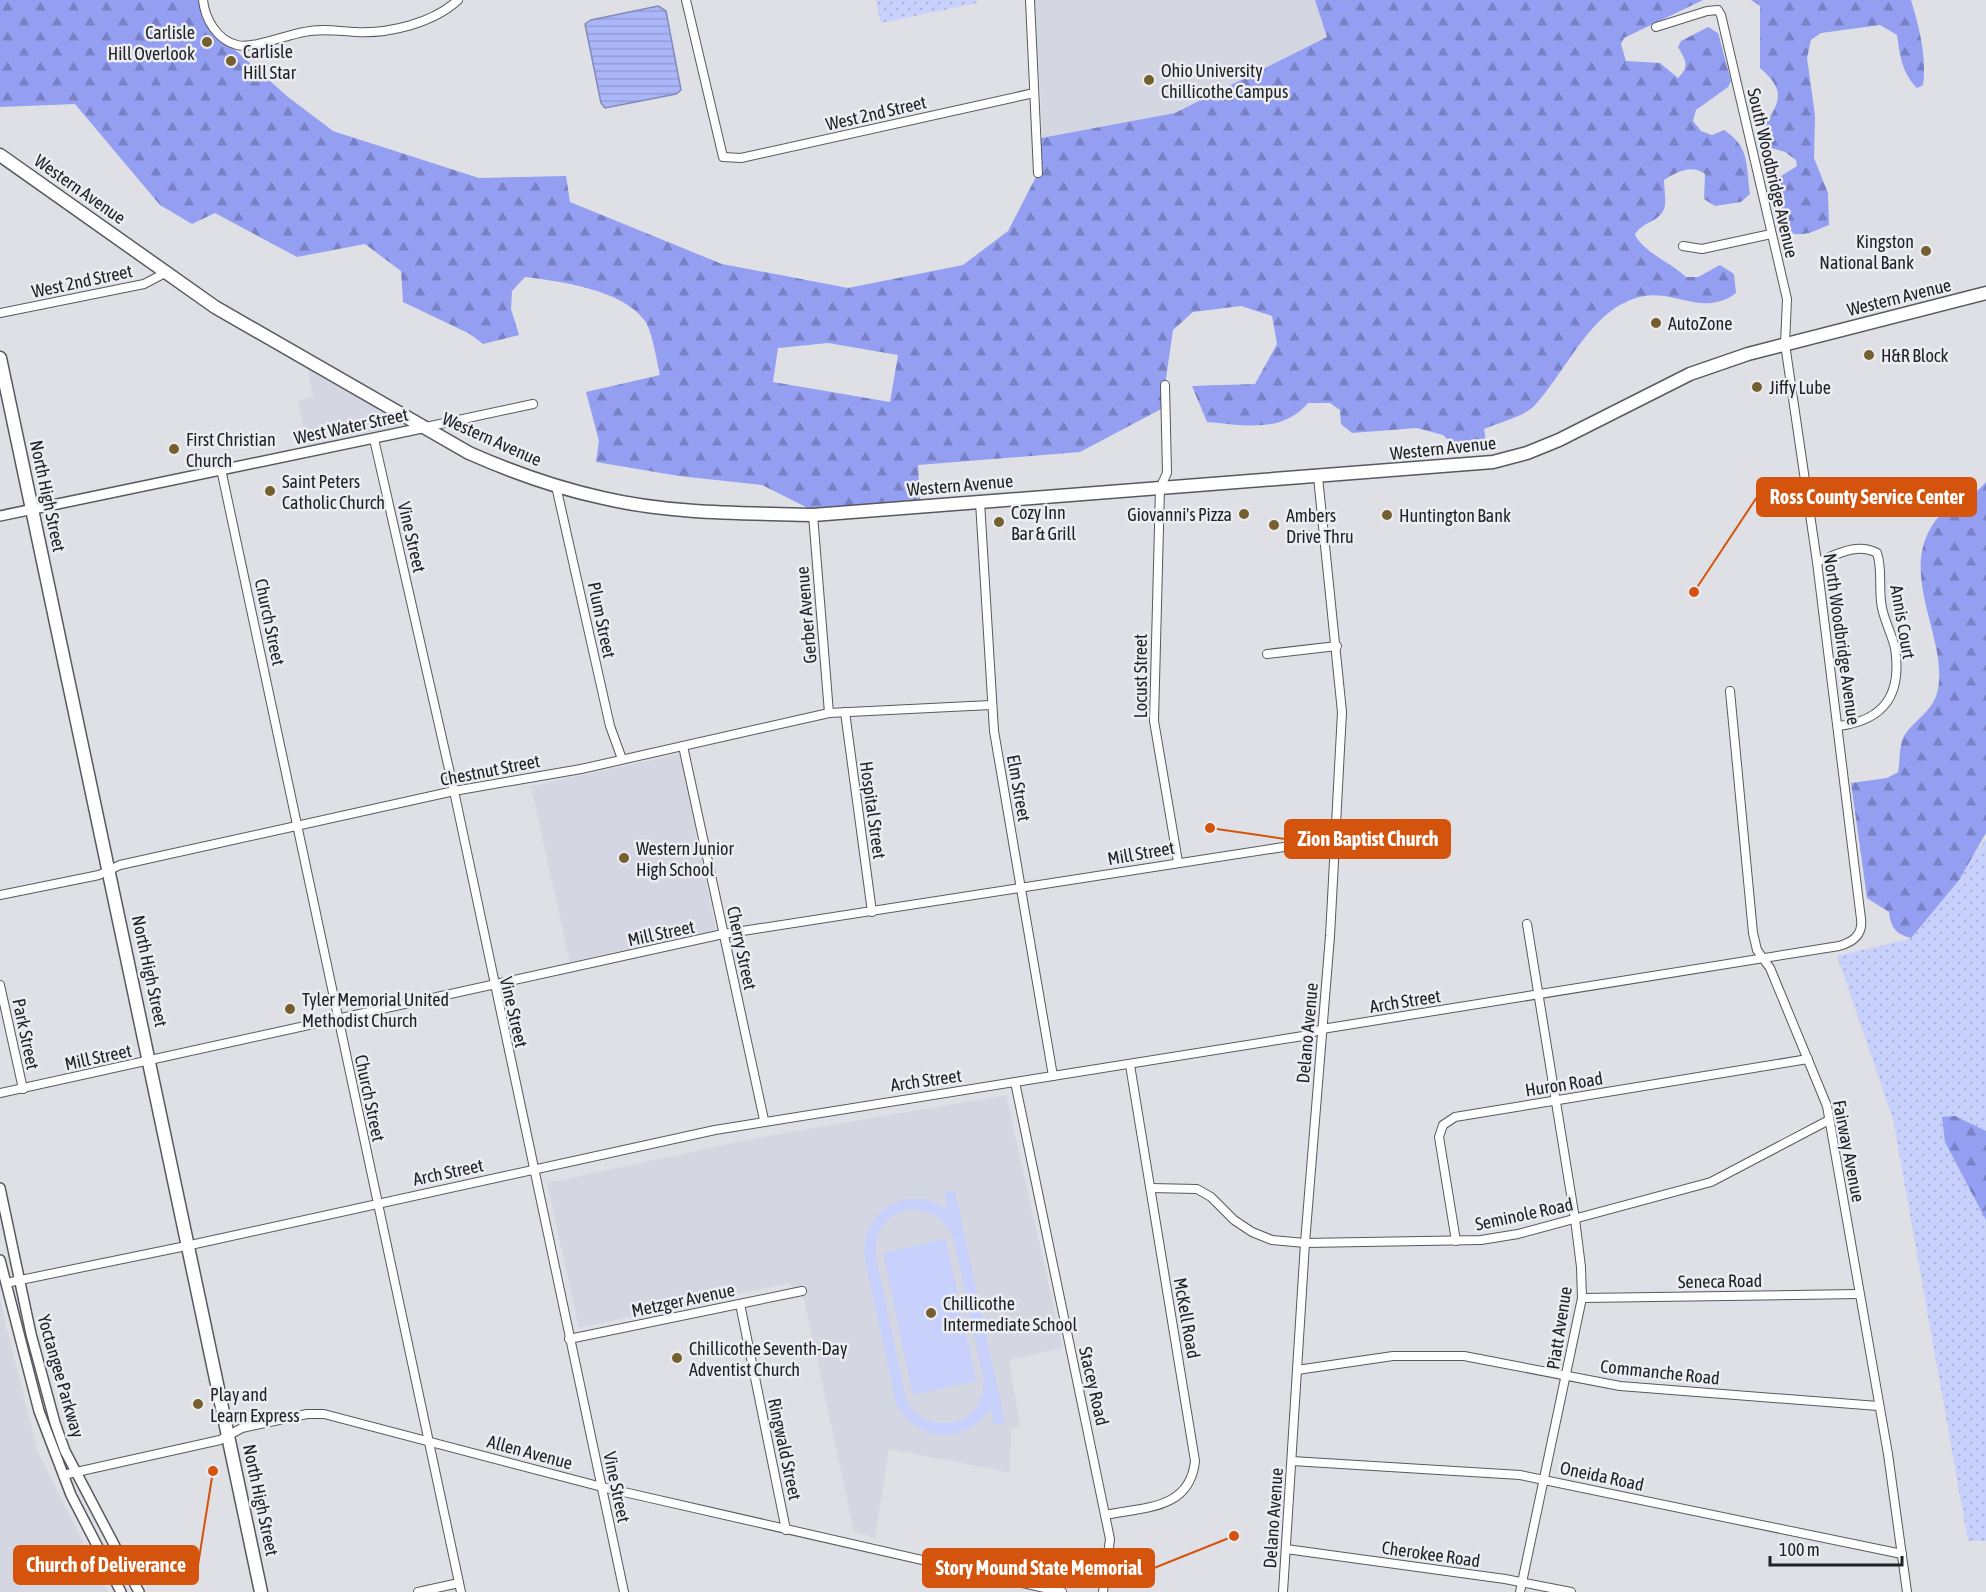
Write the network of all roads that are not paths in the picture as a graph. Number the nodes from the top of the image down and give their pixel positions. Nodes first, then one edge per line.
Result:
1 (203, 0) edge
2 (458, 0) edge
3 (686, 0) edge
4 (1030, 0) edge
5 (1656, 27) dead end
6 (1034, 93) junction
7 (0, 155) edge
8 (1038, 173) dead end
9 (1771, 234) junction
10 (1683, 246) dead end
11 (167, 272) junction
12 (1986, 293) edge
13 (0, 314) edge
14 (1785, 344) junction
15 (0, 358) edge
16 (1165, 386) dead end
17 (533, 404) dead end
18 (422, 428) junction
19 (374, 439) junction
20 (221, 469) junction
21 (1317, 477) junction
22 (556, 486) junction
23 (1160, 488) junction
24 (980, 502) junction
25 (32, 509) junction
26 (813, 515) junction
27 (0, 516) edge
28 (1817, 562) junction
29 (1337, 646) junction
30 (1267, 654) dead end
31 (1730, 691) dead end
32 (991, 705) junction
33 (845, 712) junction
34 (829, 713) junction
35 (1839, 726) junction
36 (683, 746) junction
37 (622, 759) junction
38 (454, 791) junction
39 (299, 824) junction
40 (1335, 839) junction
41 (1178, 862) junction
42 (110, 869) junction
43 (1021, 888) junction
44 (0, 895) edge
45 (872, 912) junction
46 (1527, 924) dead end
47 (723, 934) junction
48 (1856, 938) joint
49 (1764, 958) junction
50 (493, 985) junction
51 (0, 986) edge
52 (1539, 995) junction
53 (337, 1020) junction
54 (1322, 1029) junction
55 (1808, 1059) junction
56 (150, 1062) junction
57 (1130, 1065) junction
58 (1053, 1076) junction
59 (1015, 1082) junction
60 (23, 1089) junction
61 (0, 1094) edge
62 (1556, 1100) junction
63 (765, 1120) junction
64 (1829, 1120) junction
65 (535, 1170) junction
66 (0, 1188) edge
67 (1151, 1188) junction
68 (377, 1202) junction
69 (1575, 1220) junction
70 (1456, 1241) junction
71 (1305, 1243) junction
72 (186, 1246) junction
73 (0, 1260) edge
74 (20, 1280) junction
75 (6, 1283) junction
76 (802, 1291) dead end
77 (1859, 1294) junction
78 (1582, 1298) junction
79 (740, 1304) junction
80 (570, 1339) junction
81 (1297, 1370) junction
82 (1567, 1374) junction
83 (1878, 1406) junction
84 (229, 1435) junction
85 (428, 1441) junction
86 (1292, 1461) junction
87 (78, 1471) junction
88 (63, 1475) junction
89 (1545, 1480) junction
90 (602, 1487) junction
91 (1105, 1515) junction
92 (786, 1530) junction
93 (1286, 1549) junction
94 (1902, 1554) junction
95 (1523, 1582) junction
96 (460, 1588) edge
97 (121, 1592) edge
98 (139, 1592) edge
99 (261, 1592) edge
100 (418, 1592) edge
101 (624, 1592) edge
102 (1062, 1592) edge
103 (1103, 1592) edge
104 (1283, 1592) edge
105 (1520, 1592) edge
106 (1571, 1592) edge
107 (1907, 1592) edge

1 - 2 street
3 - 6 street, West 2nd Street
4 - 6 street
5 - 9 street, South Woodbridge Avenue
6 - 8 street
7 - 11 main road, Western Avenue
9 - 10 street
9 - 14 street, South Woodbridge Avenue
11 - 13 street, West 2nd Street
11 - 18 main road, Western Avenue
12 - 14 main road, Western Avenue
14 - 21 main road, Western Avenue
14 - 28 street, North Woodbridge Avenue
15 - 25 main road, North High Street
16 - 23 street, Locust Street
17 - 18 street, West Water Street
18 - 19 street, West Water Street
18 - 22 main road, Western Avenue
19 - 20 street, West Water Street
19 - 38 street, Vine Street
20 - 25 street, West Water Street
20 - 39 street, Church Street
21 - 23 main road, Western Avenue
21 - 29 street, Delano Avenue
22 - 26 main road, Western Avenue
22 - 37 street, Plum Street
23 - 24 main road, Western Avenue
23 - 41 street, Locust Street
24 - 26 main road, Western Avenue
24 - 32 street, Elm Street
25 - 27 street, West Water Street
25 - 42 main road, North High Street
26 - 34 street, Gerber Avenue
28 - 35 street, North Woodbridge Avenue
28 - 35 street, Annis Court
29 - 30 street
29 - 40 street, Delano Avenue
31 - 49 street, Fairway Avenue
32 - 33 street, Chestnut Street
32 - 43 street, Elm Street
33 - 34 street, Chestnut Street
33 - 45 street, Hospital Street
34 - 36 street, Chestnut Street
35 - 48 street, North Woodbridge Avenue
36 - 37 street, Chestnut Street
36 - 47 street, Cherry Street
37 - 38 street, Chestnut Street
38 - 39 street, Chestnut Street
38 - 50 street, Vine Street
39 - 42 street, Chestnut Street
39 - 53 street, Church Street
40 - 41 street, Mill Street
40 - 54 street, Delano Avenue
41 - 43 street, Mill Street
42 - 44 street, Chestnut Street
42 - 56 main road, North High Street
43 - 45 street, Mill Street
43 - 58 street, Elm Street
45 - 47 street, Mill Street
46 - 52 street, Piatt Avenue
47 - 50 street, Mill Street
47 - 63 street, Cherry Street
48 - 49 street, Arch Street
49 - 52 street, Arch Street
49 - 55 street, Fairway Avenue
50 - 53 street, Mill Street
50 - 65 street, Vine Street
51 - 60 street, Park Street
52 - 54 street, Arch Street
52 - 62 street, Piatt Avenue
53 - 56 street, Mill Street
53 - 68 street, Church Street
54 - 57 street, Arch Street
54 - 71 street, Delano Avenue
55 - 62 street, Huron Road
55 - 64 street, Fairway Avenue
56 - 60 street, Mill Street
56 - 72 main road, North High Street
57 - 58 street, Arch Street
57 - 67 street, McKell Road
58 - 59 street, Arch Street
59 - 63 street, Arch Street
59 - 91 street, Stacey Road
60 - 61 street, Mill Street
62 - 69 street, Piatt Avenue
62 - 70 street, Huron Road
63 - 65 street, Arch Street
64 - 69 street, Seminole Road
64 - 77 street, Fairway Avenue
65 - 68 street, Arch Street
65 - 80 street, Vine Street
66 - 74 street, Yoctangee Parkway
67 - 71 street, Seminole Road
67 - 91 street, McKell Road
68 - 72 street, Arch Street
68 - 85 street, Church Street
69 - 70 street, Seminole Road
69 - 78 street, Piatt Avenue
70 - 71 street, Seminole Road
71 - 81 street, Delano Avenue
72 - 74 street, Arch Street
72 - 84 main road, North High Street
73 - 75 street, Yoctangee Parkway
74 - 75 street, Arch Street
74 - 87 street, Yoctangee Parkway
75 - 88 street, Yoctangee Parkway
76 - 79 street, Metzger Avenue
77 - 78 street, Seneca Road
77 - 83 street, Fairway Avenue
78 - 82 street, Piatt Avenue
79 - 80 street, Metzger Avenue
79 - 92 street, Ringwald Street
80 - 90 street, Vine Street
81 - 82 street, Commanche Road
81 - 86 street, Delano Avenue
82 - 83 street, Commanche Road
82 - 89 street, Piatt Avenue
83 - 94 street, Fairway Avenue
84 - 85 street, Allen Avenue
84 - 87 street, Allen Avenue
84 - 99 main road, North High Street
85 - 90 street, Allen Avenue
85 - 96 street, Church Street
86 - 89 street, Oneida Road
86 - 93 street, Delano Avenue
87 - 88 street, Allen Avenue
87 - 98 street, Yoctangee Parkway
88 - 97 street, Yoctangee Parkway
89 - 94 street, Oneida Road
89 - 95 street, Piatt Avenue
90 - 92 street, Allen Avenue
90 - 101 street, Vine Street
91 - 103 street, Stacey Road
92 - 102 street, Allen Avenue
93 - 95 street, Cherokee Road
93 - 104 street, Delano Avenue
94 - 107 street, Fairway Avenue
95 - 105 street, Piatt Avenue
95 - 106 street, Cherokee Road
96 - 100 street

